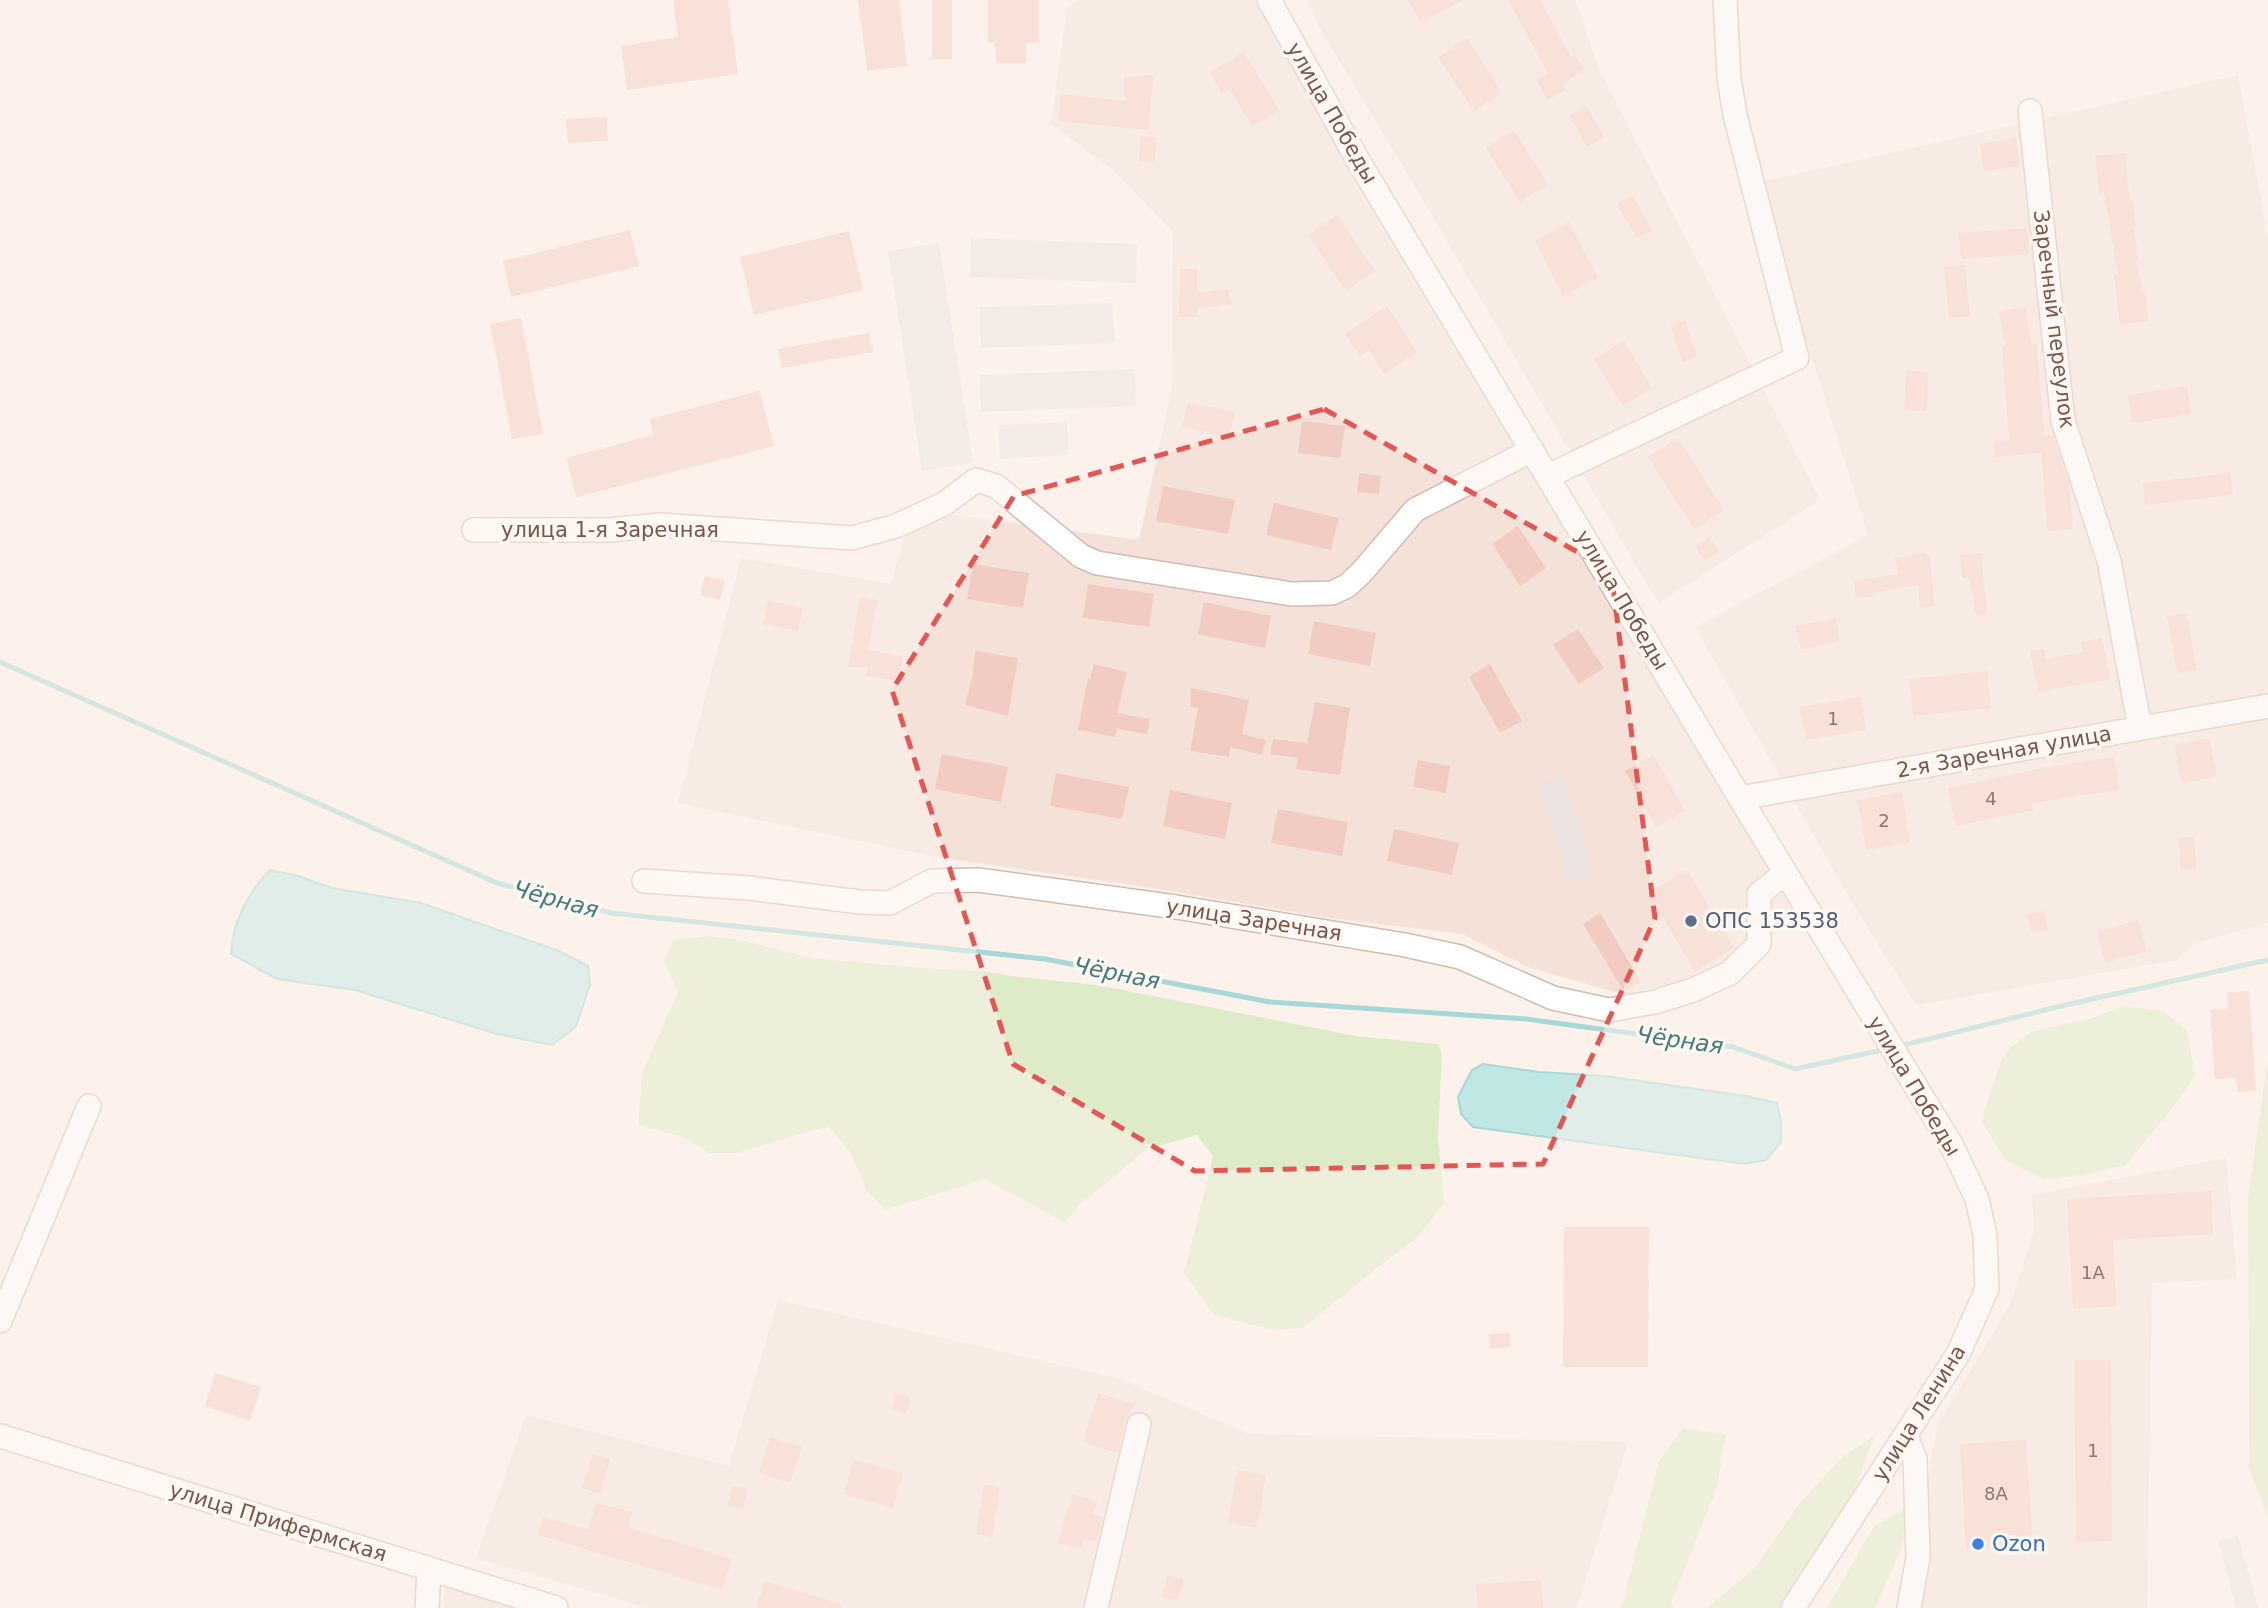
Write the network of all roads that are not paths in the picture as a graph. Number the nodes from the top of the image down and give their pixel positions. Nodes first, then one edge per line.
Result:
1 (1269, 0) edge
2 (1726, 0) edge
3 (2030, 111) dead end
4 (1532, 450) junction
5 (1548, 476) junction
6 (474, 530) dead end
7 (2268, 706) edge
8 (2140, 728) junction
9 (1740, 799) junction
10 (1785, 873) junction
11 (644, 881) dead end
12 (89, 1106) dead end
13 (1977, 1199) joint
14 (0, 1321) edge
15 (1139, 1425) dead end
16 (0, 1436) edge
17 (1906, 1436) junction
18 (429, 1569) junction
19 (427, 1608) edge
20 (556, 1608) edge
21 (1096, 1608) edge
22 (1793, 1608) edge
23 (1909, 1608) edge

1 - 4 street, улица Победы
2 - 5 street
3 - 8 street, Заречный переулок
4 - 5 street, улица Победы
4 - 6 street, улица 1-я Заречная
5 - 9 street, улица Победы
7 - 8 street, 2-я Заречная улица
8 - 9 street, 2-я Заречная улица
9 - 10 street, улица Победы
10 - 11 street, улица Заречная
10 - 13 street, улица Победы
12 - 14 street
13 - 17 street, улица Ленина
15 - 21 street
16 - 18 street, улица Прифермская
17 - 22 street, улица Ленина
17 - 23 street
18 - 19 street
18 - 20 street, улица Прифермская

